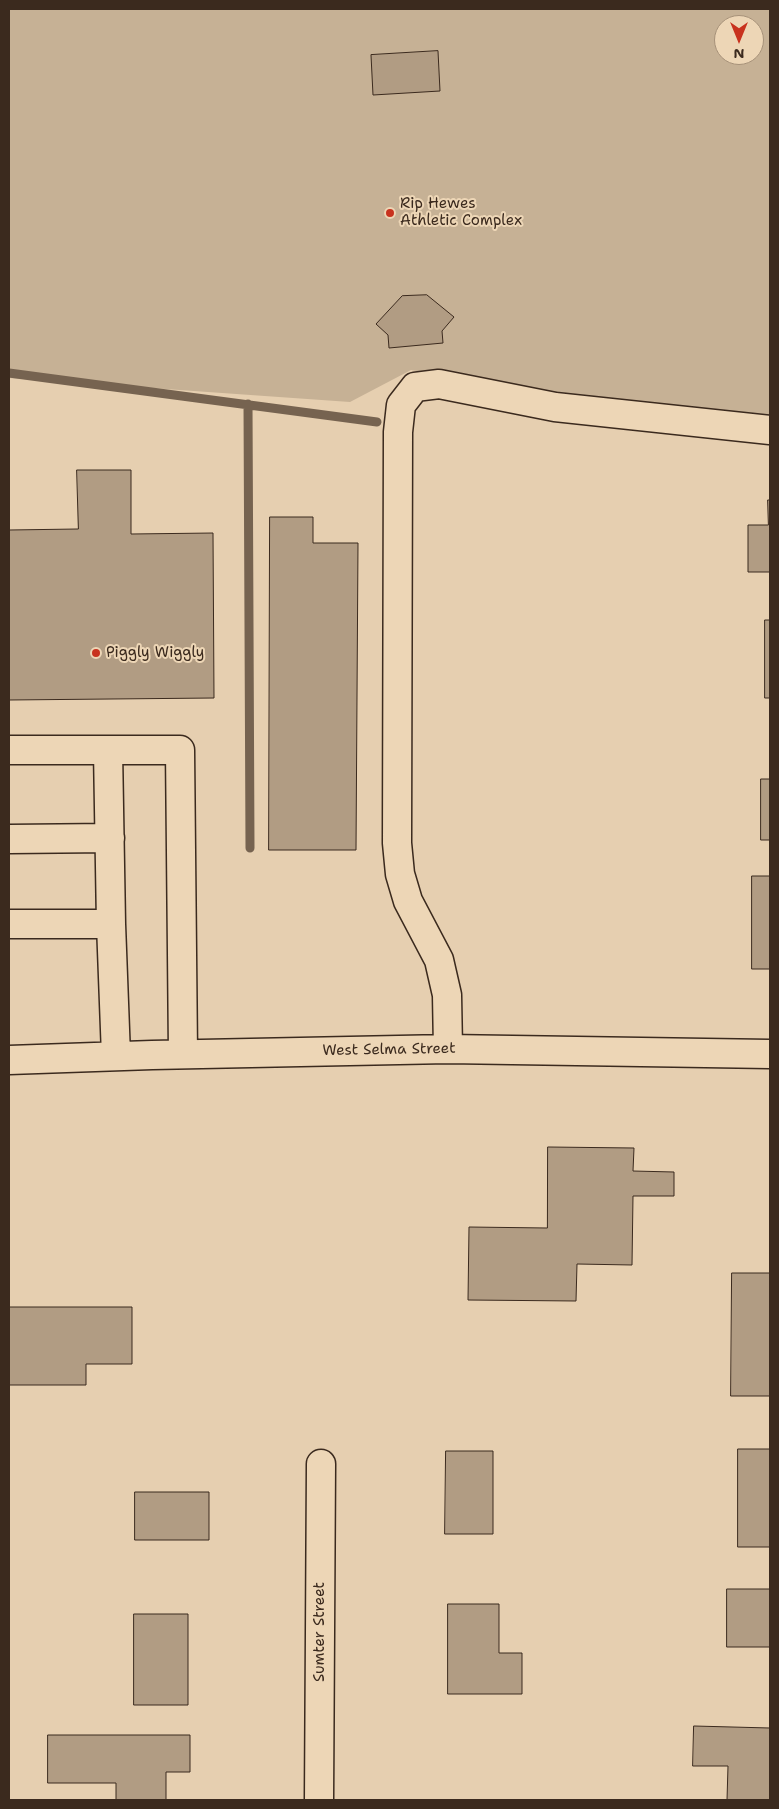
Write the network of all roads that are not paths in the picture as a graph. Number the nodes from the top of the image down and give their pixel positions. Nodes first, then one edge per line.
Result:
1 (770, 430) edge
2 (9, 750) edge
3 (108, 750) junction
4 (110, 838) junction
5 (9, 839) edge
6 (9, 924) edge
7 (111, 924) junction
8 (448, 1048) junction
9 (183, 1054) junction
10 (770, 1054) edge
11 (116, 1056) junction
12 (9, 1060) edge
13 (321, 1464) dead end
14 (319, 1800) edge

1 - 8 street
2 - 3 street
3 - 4 street
3 - 9 street
4 - 5 street
4 - 7 street
6 - 7 street
7 - 11 street
8 - 9 street, West Selma Street
8 - 10 street, West Selma Street
9 - 11 street, West Selma Street
11 - 12 street, West Selma Street
13 - 14 street, Sumter Street

